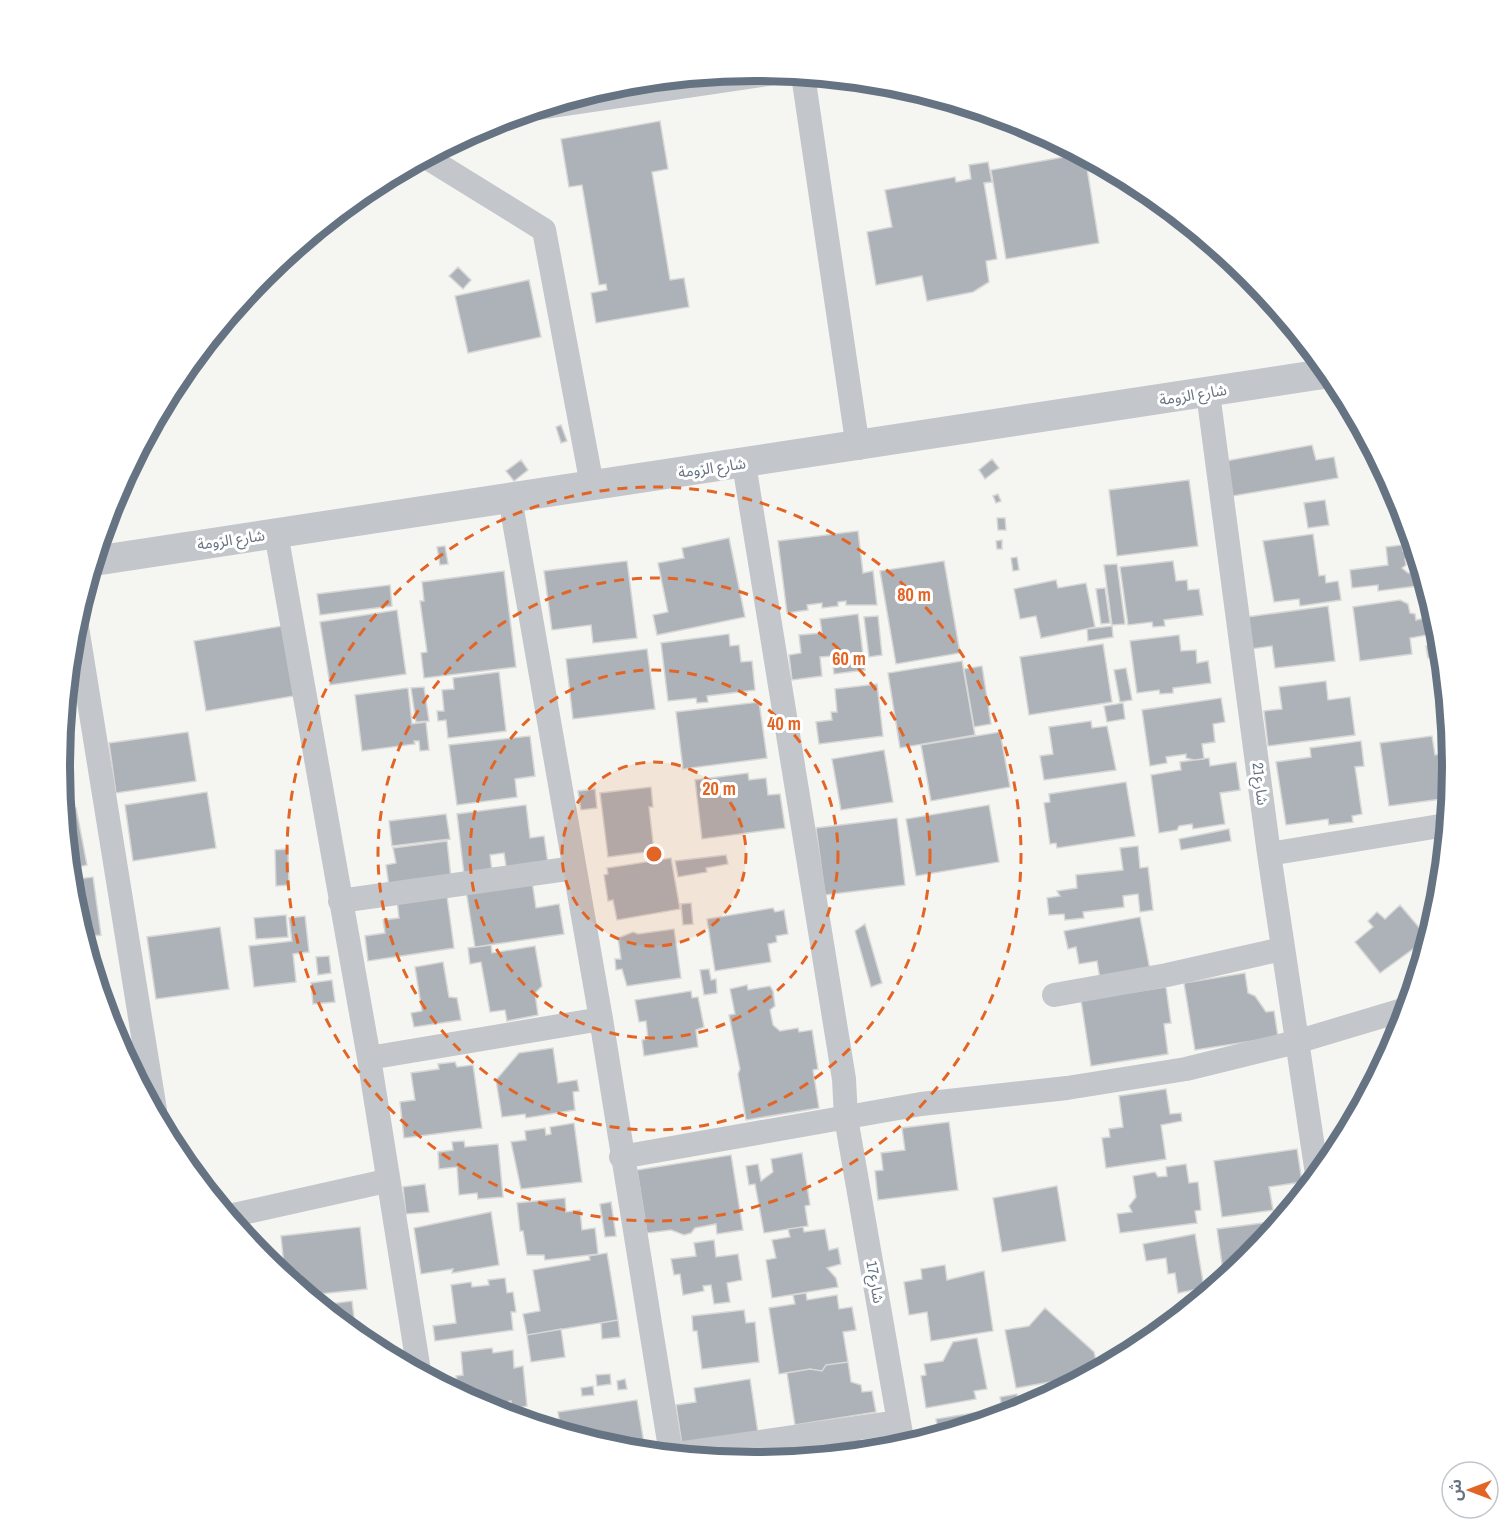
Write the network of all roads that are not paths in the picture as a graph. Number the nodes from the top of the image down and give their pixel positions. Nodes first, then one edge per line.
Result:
1 (714, 82) edge
2 (804, 82) edge
3 (602, 99) edge
4 (433, 161) edge
5 (1319, 375) edge
6 (1208, 393) junction
7 (858, 448) junction
8 (744, 464) junction
9 (592, 485) junction
10 (510, 498) junction
11 (276, 533) junction
12 (103, 560) edge
13 (81, 650) edge
14 (1439, 826) edge
15 (1269, 854) junction
16 (574, 868) junction
17 (340, 901) junction
18 (1282, 949) junction
19 (1054, 995) dead end
20 (1395, 1012) edge
21 (601, 1019) junction
22 (1296, 1042) junction
23 (369, 1058) junction
24 (152, 1089) edge
25 (846, 1118) junction
26 (621, 1157) junction
27 (1315, 1162) edge
28 (386, 1181) junction
29 (238, 1214) edge
30 (417, 1362) edge
31 (899, 1422) junction
32 (901, 1435) edge
33 (670, 1446) edge
34 (707, 1450) edge

1 - 3 street
2 - 7 street
4 - 9 street
5 - 6 street, شارع الزومة
6 - 7 street, شارع الزومة
6 - 15 street, شارع21
7 - 8 street, شارع الزومة
8 - 9 street, شارع الزومة
8 - 25 street, شارع17
9 - 10 street, شارع الزومة
10 - 11 street, شارع الزومة
10 - 16 street
11 - 12 street, شارع الزومة
11 - 17 street
13 - 24 street
14 - 15 street
15 - 18 street, شارع21
16 - 17 street
16 - 21 street
17 - 23 street
18 - 19 street
18 - 22 street, شارع21
20 - 22 street
21 - 23 street
21 - 26 street
22 - 25 street
22 - 27 street, شارع21
23 - 28 street
25 - 26 street
25 - 31 street, شارع17
26 - 33 street
28 - 29 street
28 - 30 street
31 - 32 street, شارع17
31 - 34 street

